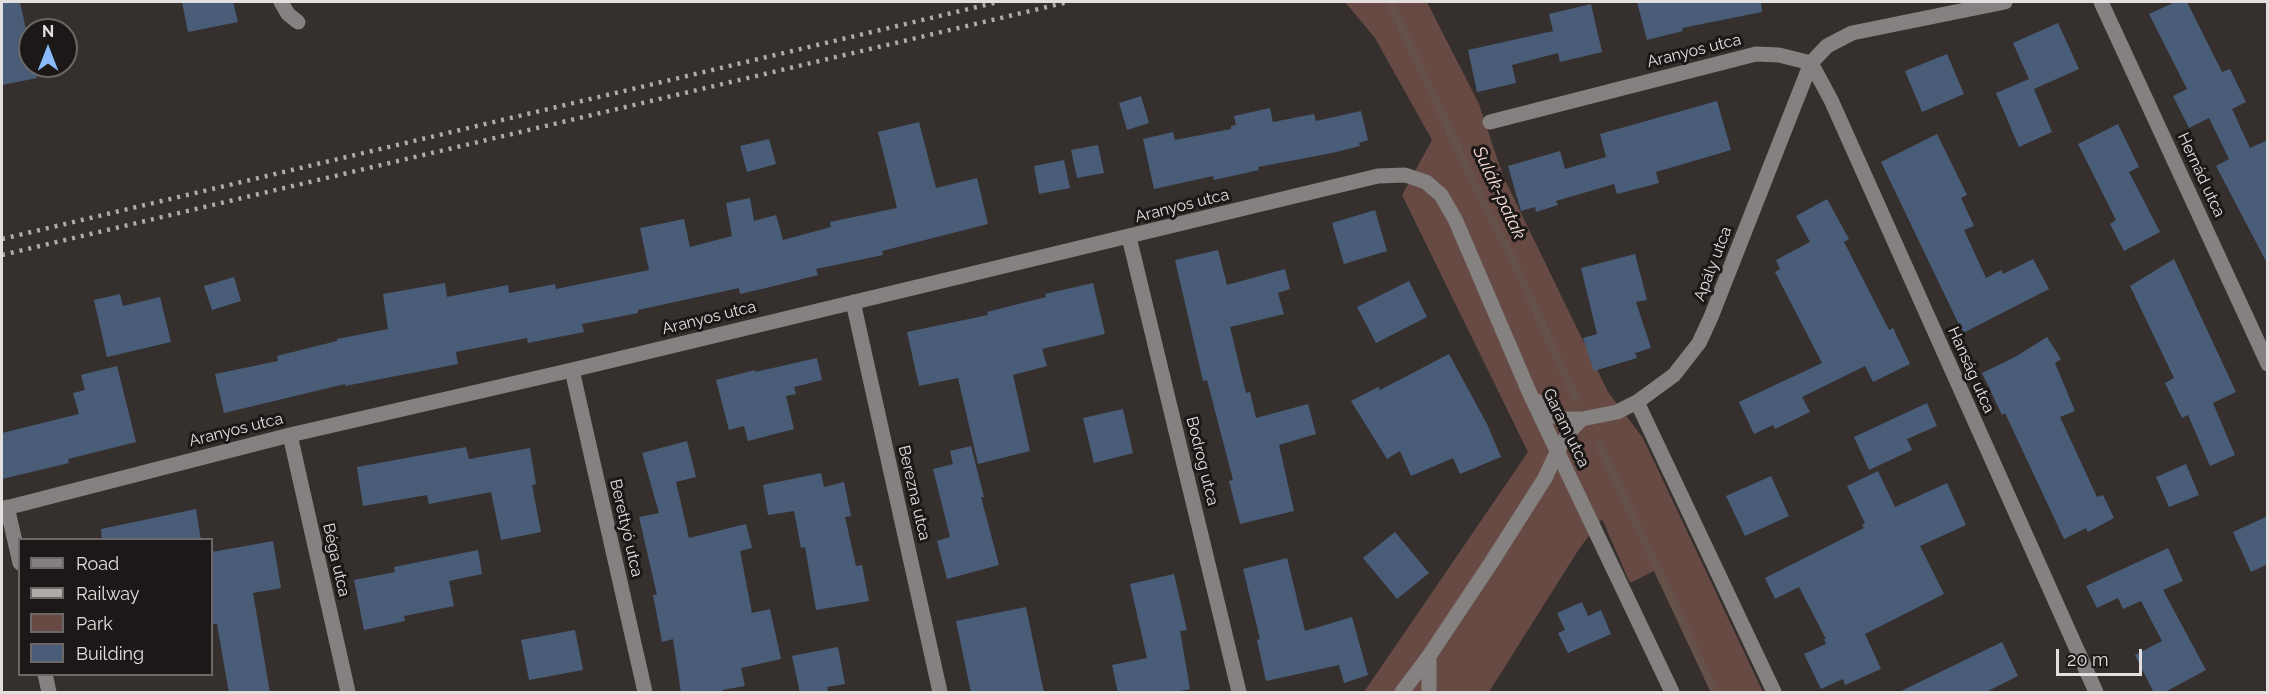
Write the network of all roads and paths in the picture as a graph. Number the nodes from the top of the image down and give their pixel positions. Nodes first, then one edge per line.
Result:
1 (281, 2) edge
2 (2005, 2) edge
3 (2101, 2) edge
4 (298, 22) dead end
5 (1811, 63) junction
6 (1490, 122) dead end
7 (1426, 182) joint
8 (1129, 237) junction
9 (853, 302) junction
10 (2268, 364) edge
11 (572, 370) junction
12 (1530, 394) junction
13 (1637, 402) junction
14 (1582, 419) junction
15 (290, 435) junction
16 (1558, 450) junction
17 (4, 508) edge
18 (18, 556) edge
19 (1429, 656) junction
20 (45, 676) edge
21 (49, 693) edge
22 (348, 693) edge
23 (645, 693) edge
24 (940, 693) edge
25 (1239, 693) edge
26 (1402, 693) edge
27 (1429, 693) edge
28 (1672, 693) edge
29 (1774, 693) edge
30 (2096, 693) edge

1 - 4 street
2 - 5 street
3 - 10 street, Hernád utca
5 - 6 street, Aranyos utca
5 - 13 street, Apály utca
5 - 30 street, Hanság utca
7 - 8 street, Aranyos utca
7 - 12 street, Garam utca
8 - 9 street, Aranyos utca
8 - 25 street, Bodrog utca
9 - 11 street, Aranyos utca
9 - 24 street, Berezna utca
11 - 15 street, Aranyos utca
11 - 23 street, Berettyó utca
12 - 14 street, Apály utca
12 - 16 street, Garam utca
13 - 14 street, Apály utca
13 - 29 street
14 - 16 street
15 - 17 street, Aranyos utca
15 - 22 street, Béga utca
16 - 19 street
16 - 28 street, Garam utca
17 - 18 street
19 - 26 street
19 - 27 street
20 - 21 street

